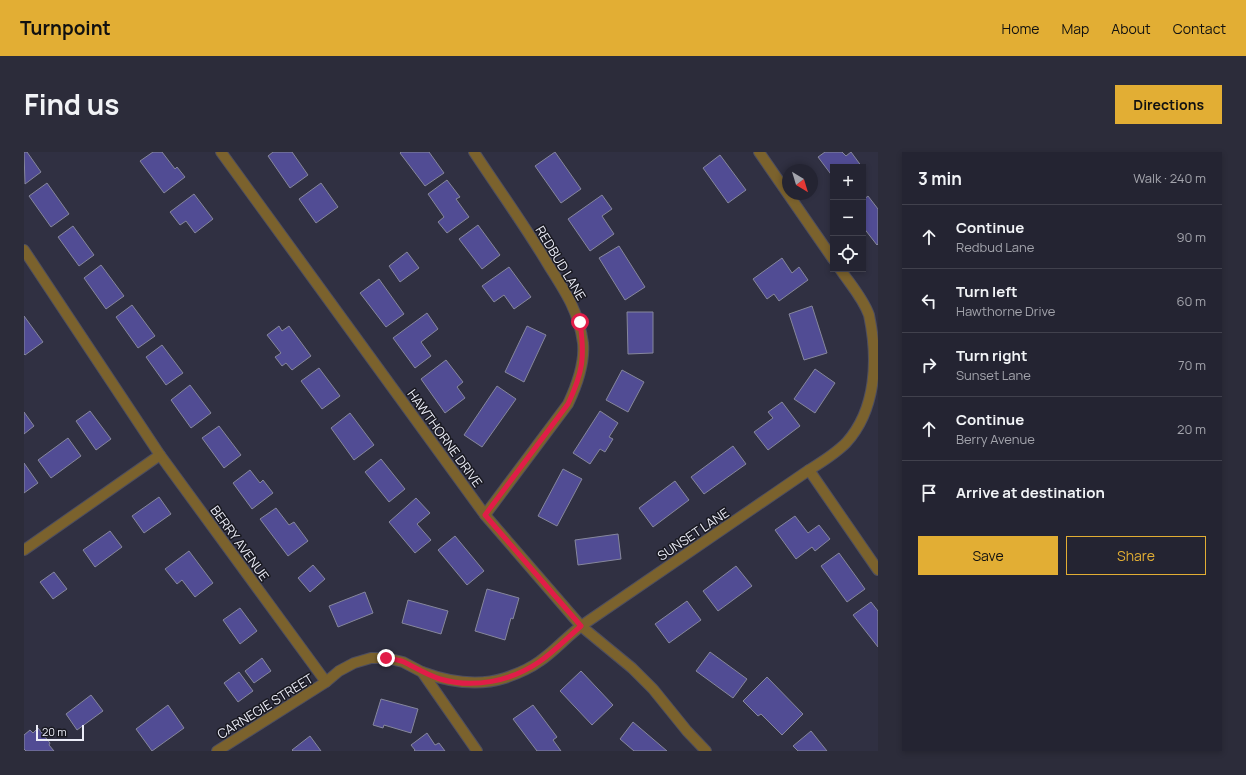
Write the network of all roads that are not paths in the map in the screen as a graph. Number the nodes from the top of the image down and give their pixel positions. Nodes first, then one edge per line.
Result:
1 (221, 152) edge
2 (474, 152) edge
3 (759, 152) edge
4 (24, 250) edge
5 (830, 256) edge
6 (842, 272) edge
7 (874, 314) edge
8 (160, 455) junction
9 (809, 470) junction
10 (485, 515) junction
11 (24, 550) edge
12 (878, 570) edge
13 (581, 626) junction
14 (422, 672) junction
15 (326, 682) junction
16 (218, 751) edge
17 (477, 751) edge
18 (706, 751) edge

1 - 10 street, HAWTHORNE DRIVE
2 - 10 street, REDBUD LANE
3 - 5 street
4 - 8 street, BERRY AVENUE
6 - 7 street, SUNSET LANE
7 - 9 street, SUNSET LANE
8 - 11 street
8 - 15 street, BERRY AVENUE
9 - 12 street
9 - 13 street, SUNSET LANE
10 - 13 street, HAWTHORNE DRIVE
13 - 14 street, SUNSET LANE
13 - 18 street, HAWTHORNE DRIVE
14 - 15 street
14 - 17 street
15 - 16 street, CARNEGIE STREET

